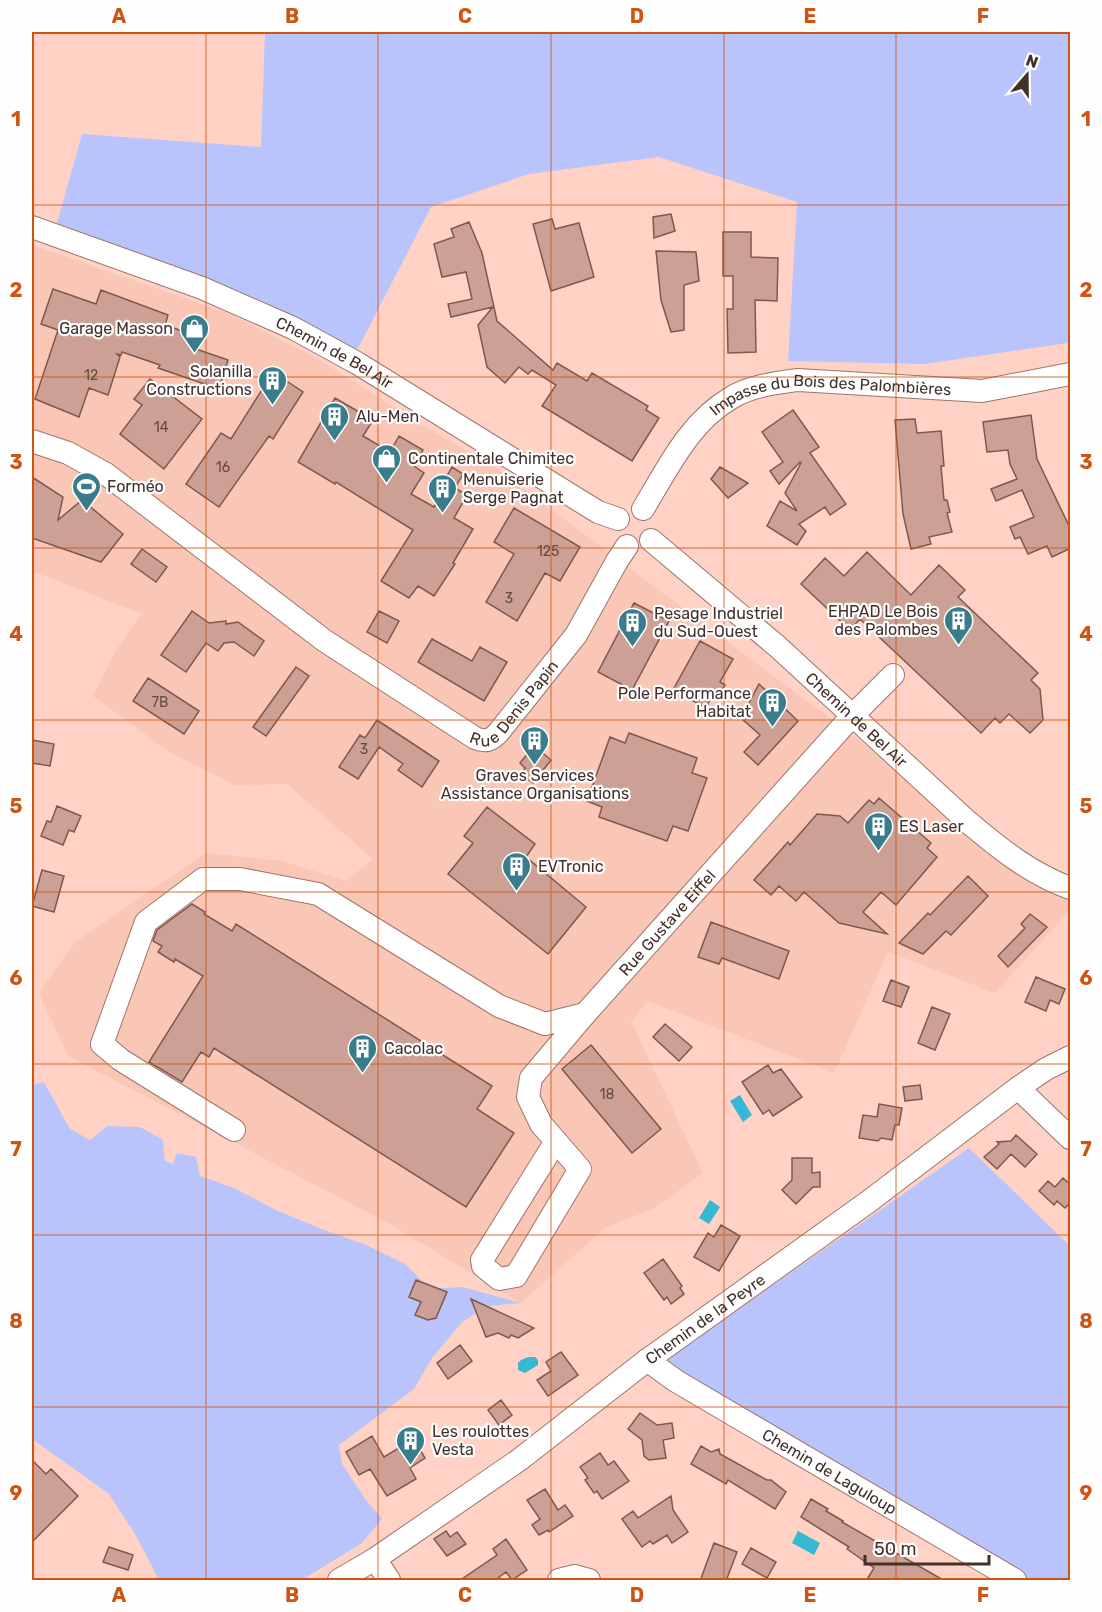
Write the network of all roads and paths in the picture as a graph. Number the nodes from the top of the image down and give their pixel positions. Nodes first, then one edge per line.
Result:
1 (32, 227) edge
2 (1071, 374) edge
3 (32, 441) edge
4 (643, 509) junction
5 (618, 519) junction
6 (651, 540) junction
7 (627, 546) junction
8 (893, 675) dead end
9 (852, 716) junction
10 (1071, 888) edge
11 (585, 1014) junction
12 (1071, 1057) edge
13 (1018, 1088) junction
14 (234, 1130) dead end
15 (1071, 1138) edge
16 (556, 1141) junction
17 (647, 1360) junction
18 (359, 1572) edge
19 (389, 1581) edge
20 (559, 1581) edge
21 (589, 1581) edge
22 (1015, 1581) edge

1 - 5 street, Chemin de Bel Air
2 - 4 street, Impasse du Bois des Palombières
3 - 7 street, Rue Denis Papin
4 - 5 street
4 - 6 street
5 - 7 street
6 - 7 street
6 - 9 street, Chemin de Bel Air
8 - 9 street, Rue Gustave Eiffel
9 - 10 street, Chemin de Bel Air
9 - 11 street, Rue Gustave Eiffel
11 - 14 street
11 - 16 street, Rue Gustave Eiffel
12 - 13 street, Chemin de la Peyre
13 - 15 street
13 - 17 street, Chemin de la Peyre
16 - 16 street, Rue Gustave Eiffel
17 - 18 street, Chemin de la Peyre
17 - 22 street, Chemin de Laguloup
18 - 19 street
20 - 21 street

